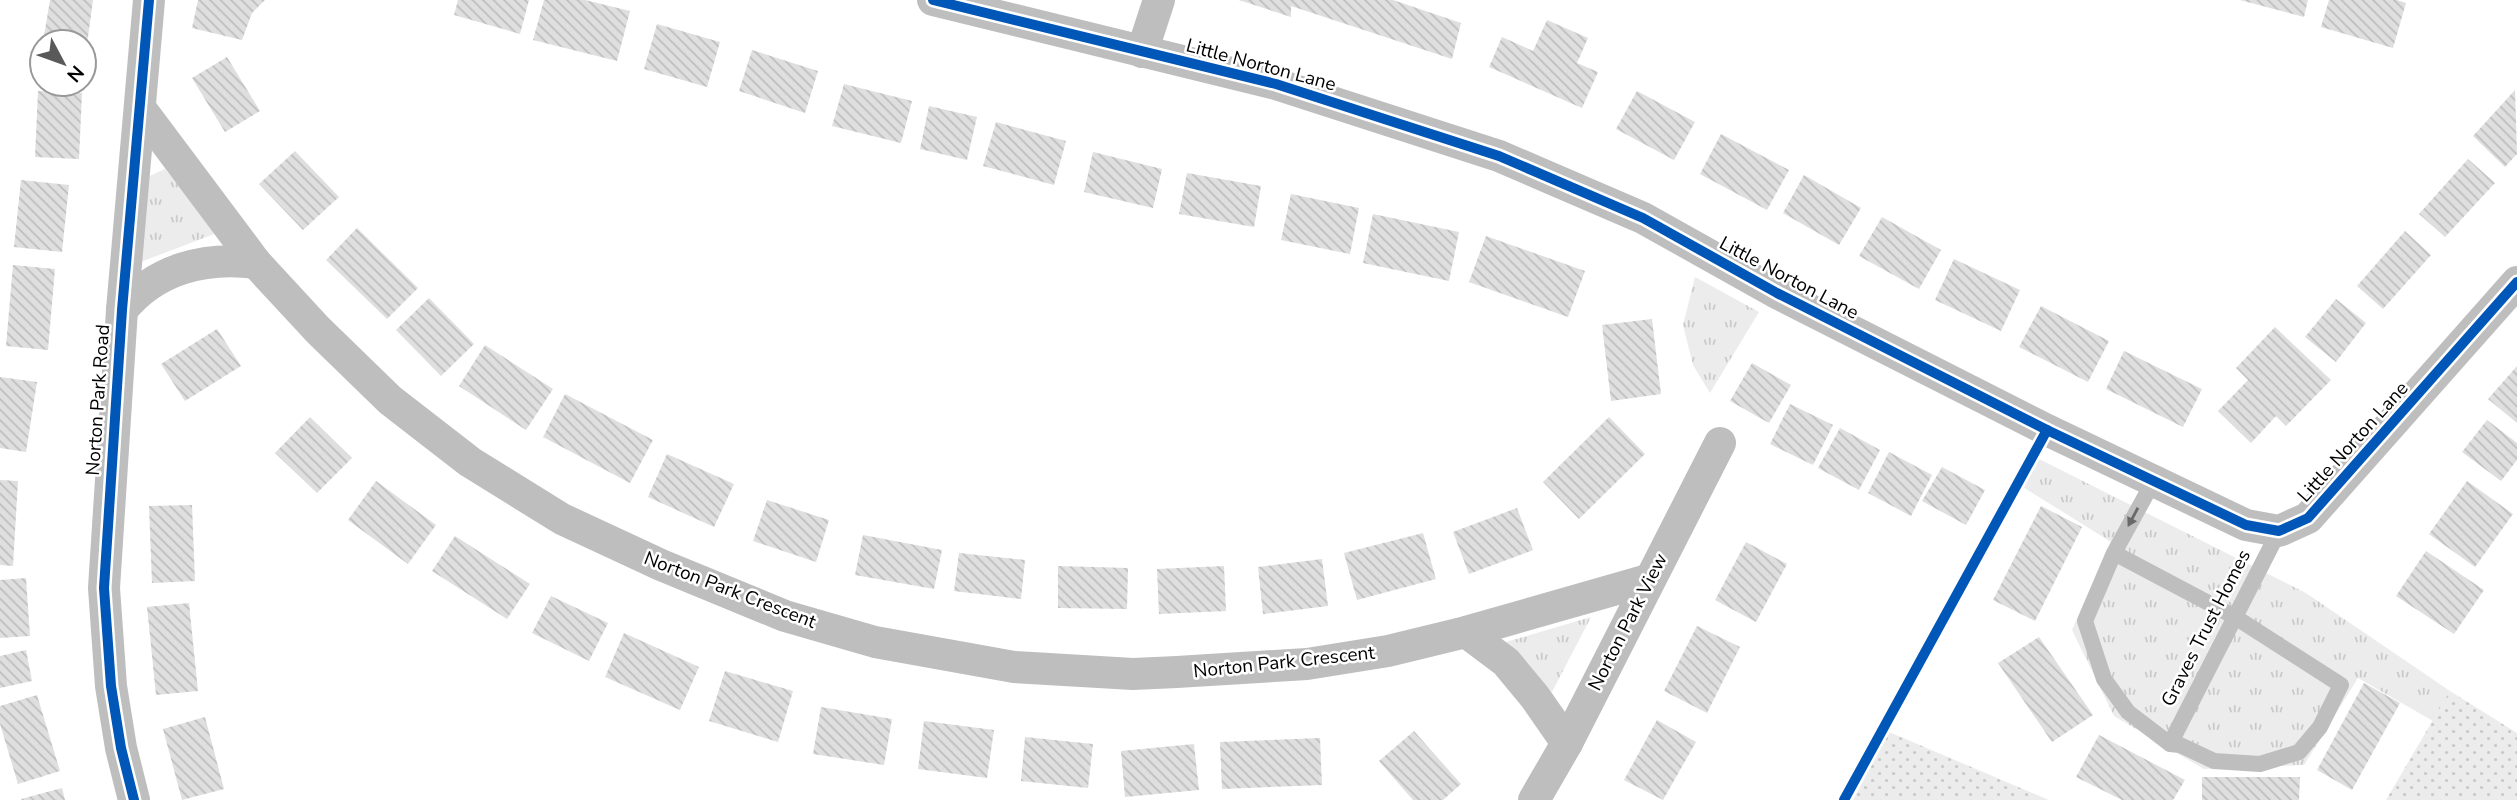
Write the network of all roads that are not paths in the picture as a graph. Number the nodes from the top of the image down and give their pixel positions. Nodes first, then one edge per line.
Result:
1 (149, 0) edge
2 (933, 0) edge
3 (1159, 0) edge
4 (1142, 52) junction
5 (140, 108) junction
6 (256, 263) junction
7 (2517, 282) edge
8 (122, 310) junction
9 (1720, 443) dead end
10 (2153, 482) junction
11 (2279, 531) junction
12 (2114, 553) junction
13 (1648, 580) junction
14 (2235, 617) junction
15 (1466, 632) junction
16 (1567, 743) junction
17 (2170, 744) junction
18 (134, 800) edge
19 (1534, 800) edge

1 - 5 street, Norton Park Road
2 - 4 street, Little Norton Lane
3 - 4 street
4 - 10 street, Little Norton Lane
5 - 6 street, Norton Park Crescent
5 - 8 street, Norton Park Road
6 - 8 street
6 - 15 street, Norton Park Crescent
7 - 11 street, Little Norton Lane
8 - 18 street, Norton Park Road
9 - 13 street, Norton Park View
10 - 11 street, Little Norton Lane
10 -> 12 lane, Graves Trust Homes
11 - 14 lane, Graves Trust Homes
12 - 14 lane
12 - 17 lane, Graves Trust Homes
13 - 15 street, Norton Park Crescent
13 - 16 street, Norton Park View
14 - 17 lane, Graves Trust Homes
14 - 17 lane, Graves Trust Homes
15 - 16 street
16 - 19 street, Norton Park View

